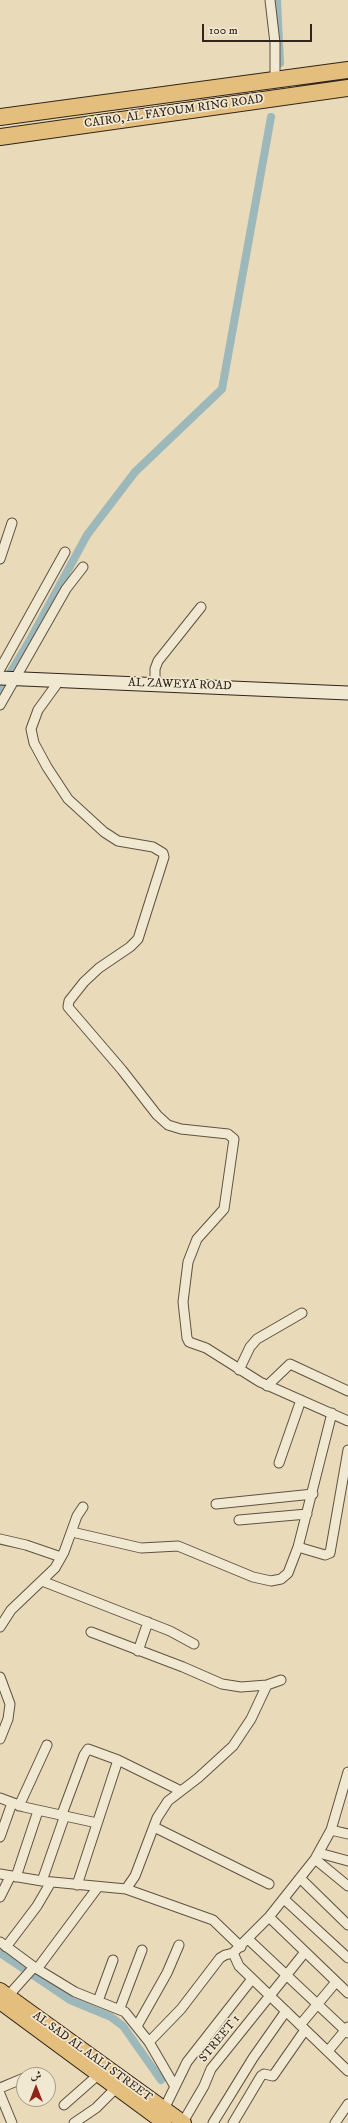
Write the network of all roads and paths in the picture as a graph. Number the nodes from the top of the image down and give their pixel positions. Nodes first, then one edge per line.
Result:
1 (270, 0) edge
2 (348, 70) edge
3 (287, 78) junction
4 (222, 86) junction
5 (348, 88) edge
6 (184, 91) junction
7 (224, 104) junction
8 (185, 110) junction
9 (0, 117) edge
10 (0, 137) edge
11 (12, 523) dead end
12 (65, 552) dead end
13 (0, 559) edge
14 (83, 567) dead end
15 (202, 607) dead end
16 (0, 669) edge
17 (9, 679) edge
18 (60, 681) junction
19 (156, 684) junction
20 (348, 693) edge
21 (0, 705) edge
22 (302, 1313) dead end
23 (239, 1370) junction
24 (268, 1386) junction
25 (348, 1390) edge
26 (301, 1400) junction
27 (332, 1413) junction
28 (348, 1421) edge
29 (348, 1450) edge
30 (279, 1463) dead end
31 (313, 1494) junction
32 (216, 1504) dead end
33 (83, 1507) dead end
34 (307, 1514) junction
35 (239, 1520) dead end
36 (72, 1532) junction
37 (0, 1539) edge
38 (298, 1547) junction
39 (61, 1557) junction
40 (42, 1581) junction
41 (148, 1622) junction
42 (0, 1627) edge
43 (91, 1632) dead end
44 (194, 1644) dead end
45 (138, 1651) junction
46 (0, 1677) edge
47 (281, 1680) dead end
48 (267, 1685) junction
49 (0, 1739) edge
50 (47, 1745) dead end
51 (118, 1760) junction
52 (348, 1772) edge
53 (179, 1790) junction
54 (0, 1798) edge
55 (344, 1802) edge
56 (16, 1804) junction
57 (38, 1811) junction
58 (64, 1815) junction
59 (97, 1823) junction
60 (154, 1828) junction
61 (331, 1830) junction
62 (348, 1834) edge
63 (0, 1837) edge
64 (317, 1856) junction
65 (348, 1861) edge
66 (0, 1874) edge
67 (13, 1877) junction
68 (301, 1879) junction
69 (46, 1881) junction
70 (270, 1884) dead end
71 (77, 1885) junction
72 (3, 1886) edge
73 (348, 1886) edge
74 (98, 1888) junction
75 (126, 1889) junction
76 (0, 1897) edge
77 (284, 1899) junction
78 (269, 1917) junction
79 (348, 1925) edge
80 (248, 1939) junction
81 (3, 1944) edge
82 (179, 1945) dead end
83 (241, 1947) junction
84 (142, 1950) dead end
85 (306, 1952) junction
86 (233, 1953) junction
87 (348, 1958) edge
88 (113, 1960) dead end
89 (32, 1971) junction
90 (286, 1975) junction
91 (252, 1979) junction
92 (336, 1982) junction
93 (348, 1993) edge
94 (3, 1996) edge
95 (270, 1996) junction
96 (98, 2001) junction
97 (317, 2004) junction
98 (120, 2008) junction
99 (286, 2012) junction
100 (137, 2026) junction
101 (302, 2027) junction
102 (347, 2030) edge
103 (50, 2032) junction
104 (149, 2042) junction
105 (328, 2051) junction
106 (348, 2070) edge
107 (98, 2075) junction
108 (16, 2081) edge
109 (174, 2085) junction
110 (0, 2088) edge
111 (116, 2088) junction
112 (0, 2094) edge
113 (348, 2104) edge
114 (64, 2105) dead end
115 (164, 2119) edge
116 (12, 2123) edge
117 (74, 2123) edge
118 (184, 2123) edge
119 (213, 2123) edge
120 (233, 2123) edge
121 (335, 2123) edge

1 - 3 street
2 - 3 highway, CAIRO, AL FAYOUM RING ROAD
3 - 4 highway, CAIRO, AL FAYOUM RING ROAD
4 - 6 highway, CAIRO, AL FAYOUM RING ROAD
4 - 7 highway
5 - 7 highway, CAIRO, AL FAYOUM RING ROAD
6 - 8 highway
6 - 9 highway, CAIRO, AL FAYOUM RING ROAD
7 - 8 highway, CAIRO, AL FAYOUM RING ROAD
8 - 10 highway, CAIRO, AL FAYOUM RING ROAD
11 - 13 street
12 - 16 street
14 - 17 street
15 - 19 street
17 - 18 street, AL ZAWEYA ROAD
17 - 21 street
18 - 19 street, AL ZAWEYA ROAD
18 - 23 street
19 - 20 street, AL ZAWEYA ROAD
22 - 23 street
23 - 24 street
24 - 25 street
24 - 26 street
26 - 27 street
26 - 30 street
27 - 28 street
27 - 31 street
29 - 38 street
31 - 32 street
31 - 34 street
33 - 36 street
34 - 35 street
34 - 38 street
36 - 38 street
36 - 39 street
37 - 39 street
39 - 40 street
40 - 41 street
40 - 42 street
41 - 44 street
41 - 45 street
43 - 45 street
45 - 48 street
46 - 49 street
47 - 48 street
48 - 53 street
50 - 56 street
51 - 53 street
51 - 58 street
51 - 59 street
52 - 55 street
53 - 60 street
54 - 56 street
55 - 61 street
56 - 57 street
56 - 63 street
57 - 58 street
57 - 67 street
58 - 59 street
58 - 69 street
59 - 71 street
60 - 70 street
60 - 75 street
61 - 62 street
61 - 64 street
64 - 65 street
64 - 68 street
64 - 73 street
66 - 67 street
67 - 69 street
67 - 72 street
68 - 77 street
68 - 79 street
69 - 71 street
69 - 81 street
71 - 74 street
72 - 76 street
74 - 75 street
74 - 89 street
75 - 83 street
77 - 78 street
77 - 87 street
78 - 80 street
78 - 85 street
80 - 83 street
80 - 90 street
81 - 89 street
82 - 100 street
83 - 86 street
84 - 98 street
85 - 90 street, STREET 1
85 - 92 street
86 - 91 street
86 - 104 street
88 - 96 street
89 - 94 street
89 - 96 street
90 - 95 street, STREET 1
90 - 97 street
91 - 95 street
91 - 109 street
92 - 93 street
92 - 97 street
94 - 103 main road, AL SAD AL AALI STREET
95 - 99 street
95 - 118 street, STREET 1
96 - 98 street
97 - 101 street
97 - 102 street
98 - 100 street
99 - 101 street
99 - 119 street
100 - 104 street
101 - 105 street
101 - 120 street
102 - 105 street
103 - 107 main road, AL SAD AL AALI STREET
103 - 115 main road, AL SAD AL AALI STREET
104 - 109 street
105 - 106 street
107 - 111 main road, AL SAD AL AALI STREET
107 - 114 street
108 - 110 street
109 - 115 street
111 - 115 main road, AL SAD AL AALI STREET
111 - 117 street
112 - 116 street
113 - 121 street
115 - 118 main road, AL SAD AL AALI STREET

